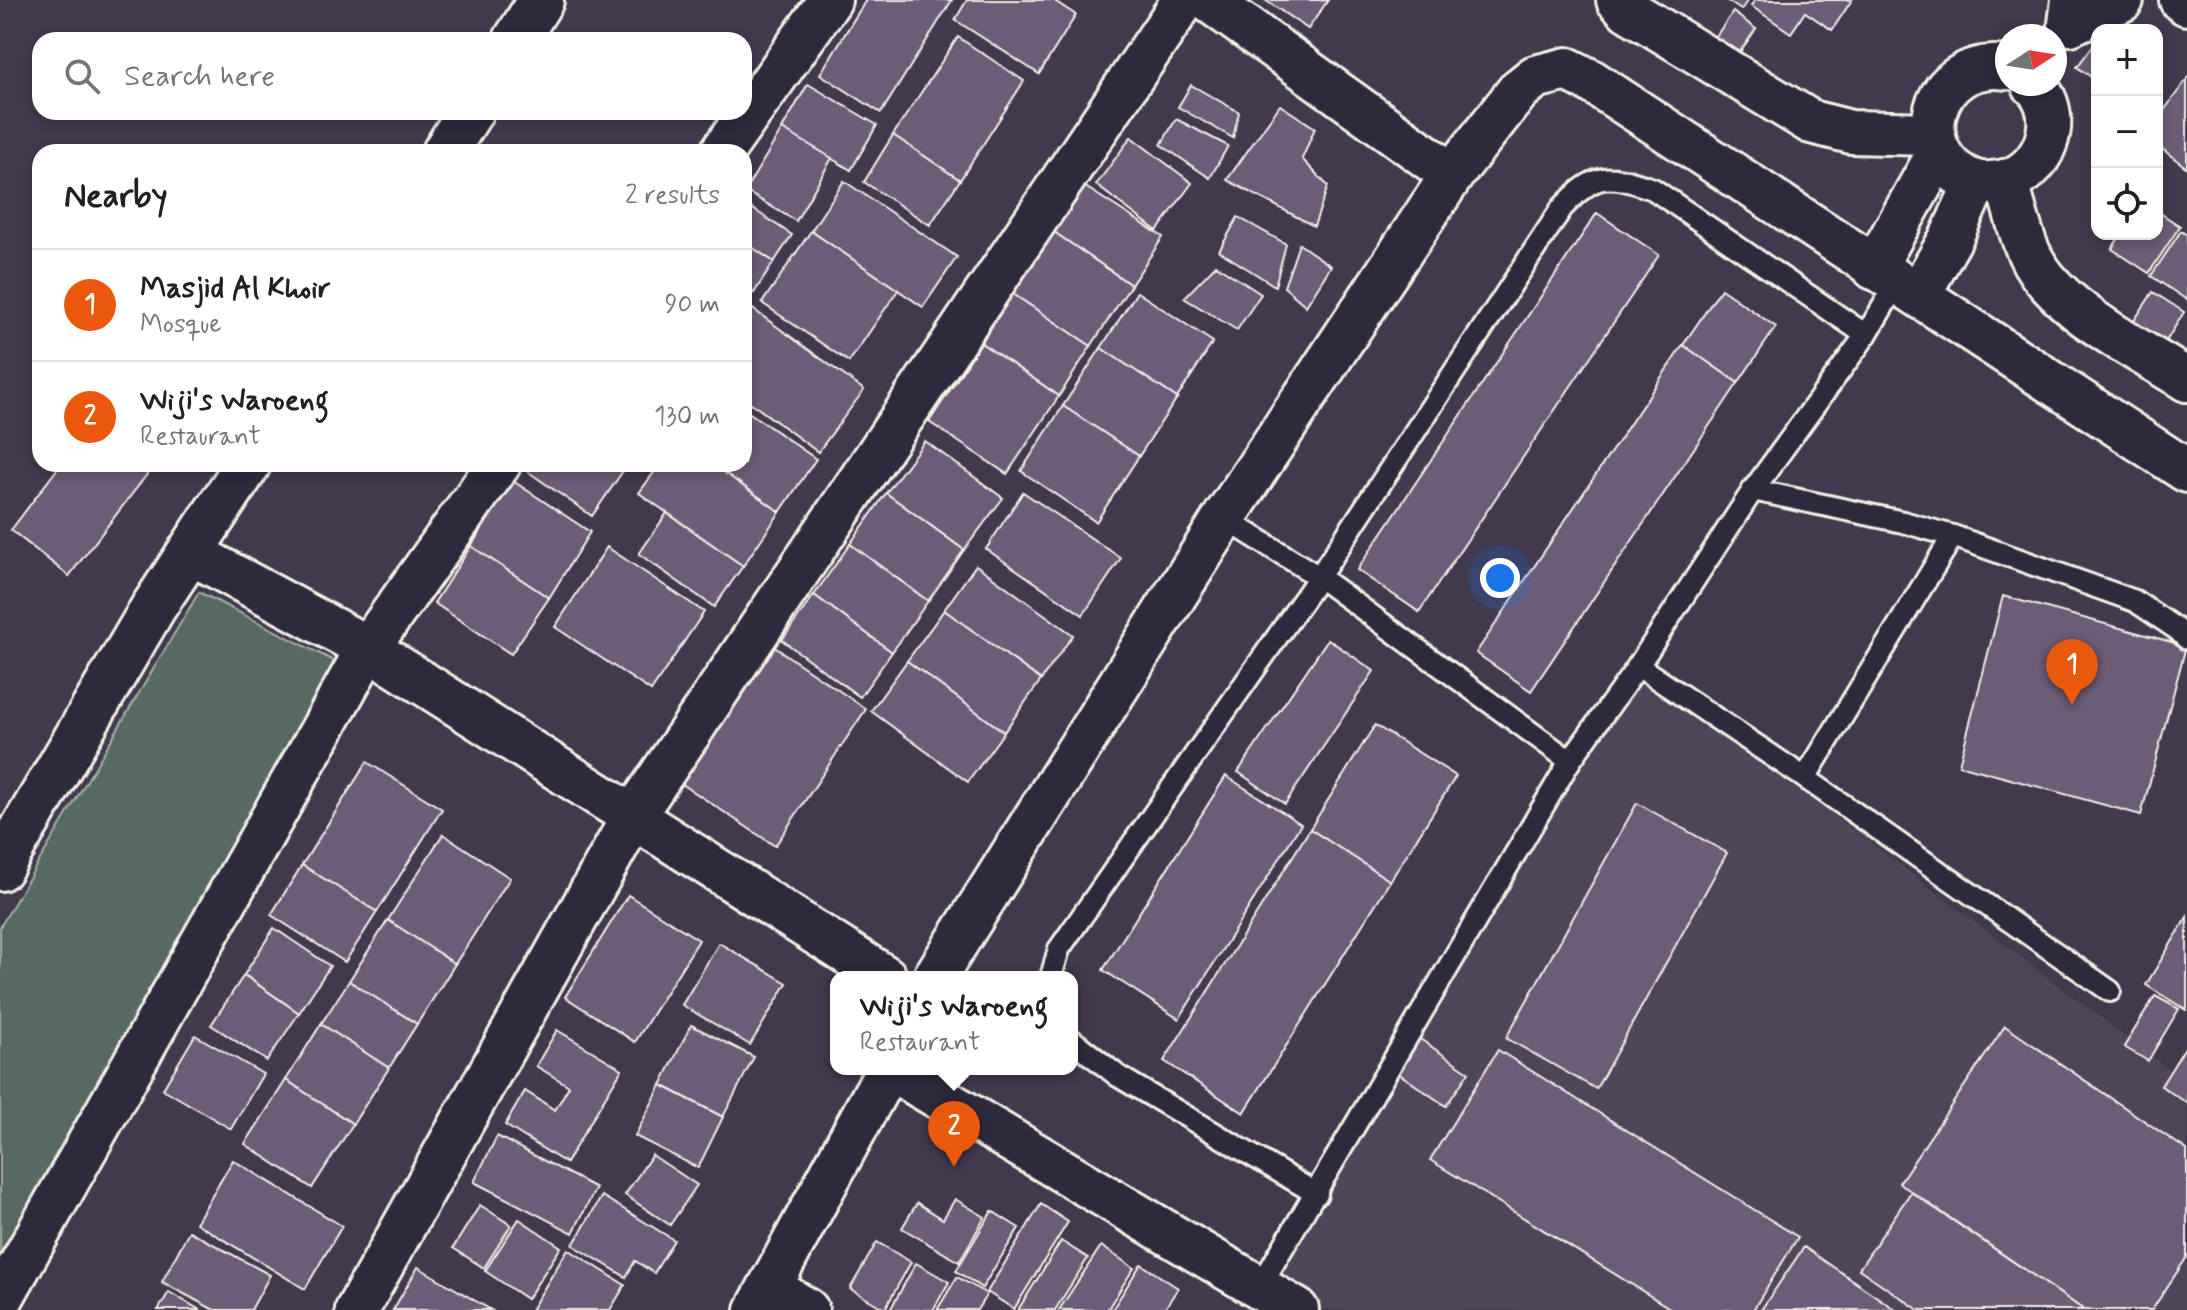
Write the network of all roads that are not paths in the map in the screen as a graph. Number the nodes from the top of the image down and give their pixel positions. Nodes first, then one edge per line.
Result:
1 (541, 0) edge
2 (830, 0) edge
3 (1184, 0) edge
4 (1208, 0) edge
5 (1618, 0) edge
6 (2122, 0) edge
7 (2181, 0) edge
8 (2187, 4) edge
9 (2066, 21) edge
10 (521, 32) edge
11 (1995, 67) edge
12 (2040, 96) edge
13 (752, 110) edge
14 (465, 120) edge
15 (745, 120) edge
16 (1936, 143) junction
17 (450, 144) edge
18 (728, 144) edge
19 (1452, 175) junction
20 (1991, 182) junction
21 (1896, 282) junction
22 (1866, 335) junction
23 (2187, 380) edge
24 (2187, 471) edge
25 (243, 472) edge
26 (493, 472) edge
27 (1753, 490) junction
28 (1224, 518) junction
29 (1953, 536) junction
30 (191, 553) junction
31 (1319, 577) junction
32 (2187, 639) edge
33 (368, 648) junction
34 (1638, 666) junction
35 (1570, 761) junction
36 (1805, 778) junction
37 (634, 815) junction
38 (0, 868) edge
39 (876, 971) edge
40 (939, 971) edge
41 (1053, 971) edge
42 (2110, 991) dead end
43 (1078, 1045) edge
44 (887, 1075) edge
45 (900, 1075) edge
46 (1317, 1194) junction
47 (1259, 1288) junction
48 (764, 1299) edge
49 (0, 1301) edge
50 (357, 1310) edge
51 (807, 1310) edge
52 (1297, 1310) edge

1 - 10 street
2 - 13 street
3 - 37 street
4 - 19 street
5 - 16 street
6 - 9 street
7 - 8 street
11 - 16 street
12 - 20 street
14 - 17 street
15 - 18 street
16 - 20 street
16 - 21 street
19 - 21 street
19 - 28 street
20 - 21 street
20 - 23 street
21 - 22 lane
21 - 24 street
22 - 27 lane
22 - 31 lane
25 - 30 street
26 - 33 street
27 - 29 lane
27 - 34 lane
28 - 31 lane
28 - 40 street
29 - 32 lane
29 - 36 lane
30 - 33 street
30 - 38 street
31 - 35 lane
31 - 41 lane
33 - 37 street
33 - 49 street
34 - 35 lane
34 - 36 lane
35 - 46 lane
36 - 42 lane
37 - 39 street
37 - 50 street
43 - 46 lane
44 - 48 street
45 - 47 street
46 - 47 lane
47 - 52 street
48 - 51 street

